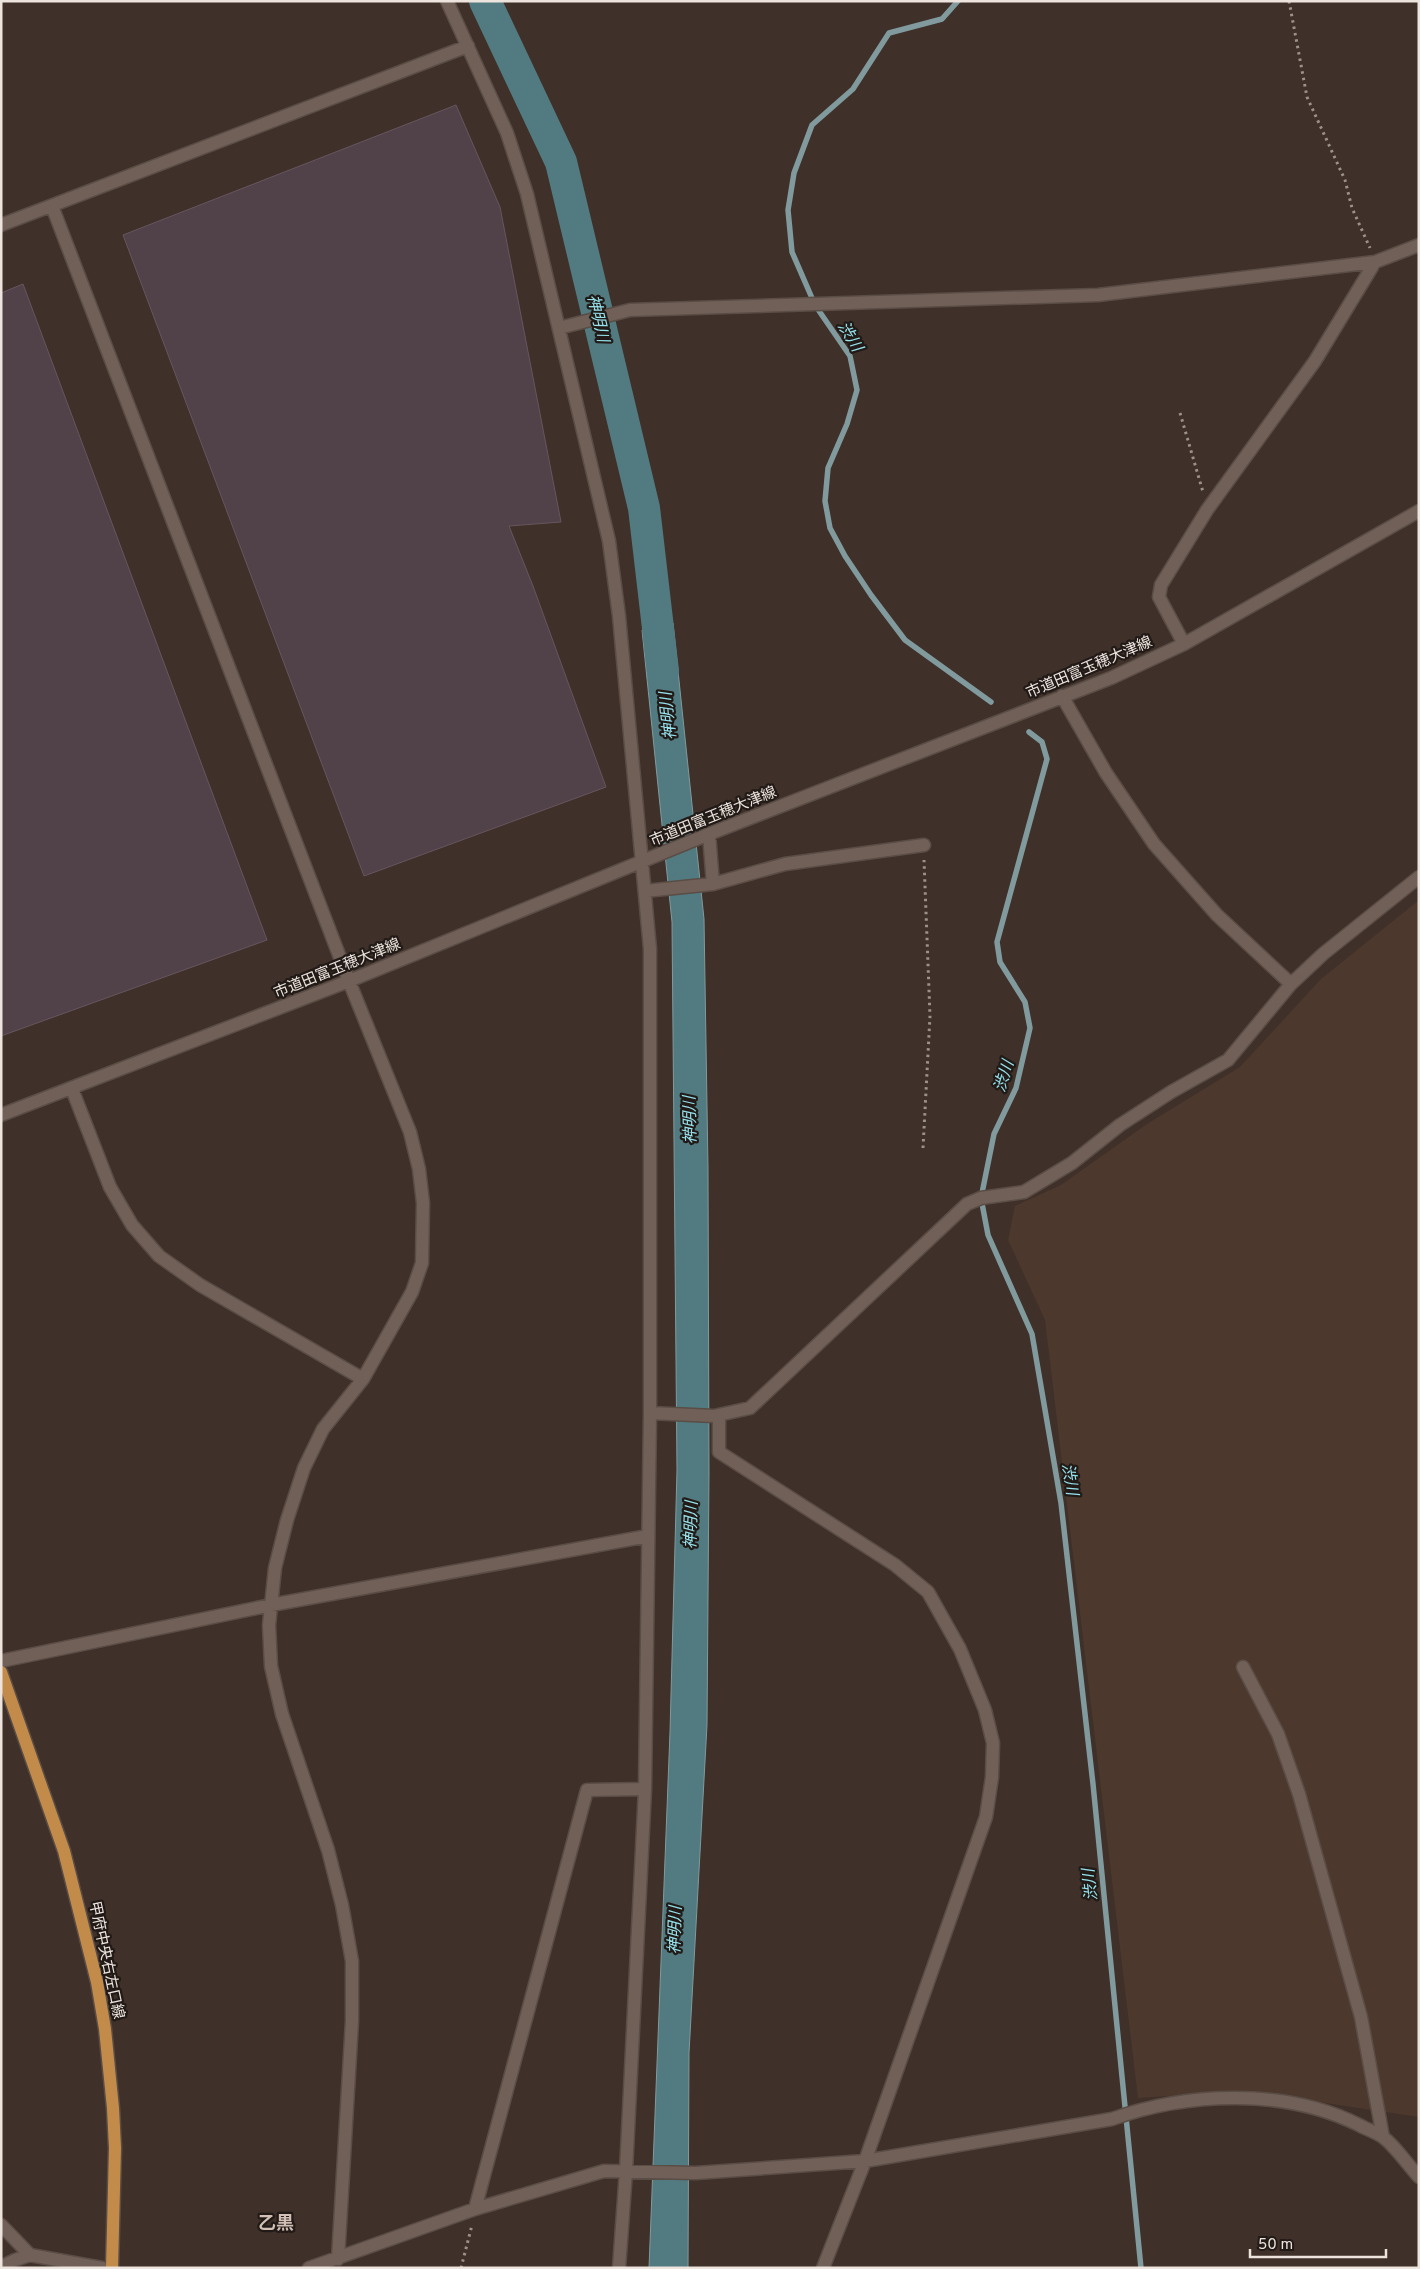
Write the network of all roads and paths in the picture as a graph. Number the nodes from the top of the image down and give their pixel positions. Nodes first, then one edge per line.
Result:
1 (447, 1) edge
2 (1288, 1) edge
3 (468, 46) junction
4 (52, 206) junction
5 (1, 225) edge
6 (1419, 245) edge
7 (1375, 262) junction
8 (559, 328) junction
9 (1180, 413) dead end
10 (1207, 510) junction
11 (1419, 511) edge
12 (1184, 644) junction
13 (1062, 696) junction
14 (706, 835) junction
15 (924, 844) joint
16 (643, 861) junction
17 (1419, 877) edge
18 (709, 885) junction
19 (646, 891) junction
20 (349, 981) junction
21 (1291, 984) junction
22 (72, 1089) junction
23 (1, 1115) edge
24 (923, 1148) dead end
25 (363, 1379) junction
26 (650, 1413) junction
27 (717, 1416) junction
28 (648, 1536) junction
29 (271, 1605) junction
30 (1, 1661) edge
31 (1243, 1667) dead end
32 (1, 1672) edge
33 (645, 1788) junction
34 (1383, 2137) junction
35 (865, 2161) junction
36 (626, 2171) junction
37 (1419, 2177) edge
38 (475, 2209) junction
39 (1, 2225) edge
40 (30, 2255) junction
41 (338, 2259) junction
42 (1, 2268) edge
43 (102, 2268) edge
44 (112, 2268) edge
45 (309, 2268) edge
46 (461, 2268) edge
47 (619, 2268) edge
48 (823, 2268) edge

1 - 3 street
2 - 7 path
3 - 4 street
3 - 8 street
4 - 5 street
4 - 20 street
6 - 7 street
7 - 8 street
7 - 10 street
8 - 16 street
9 - 10 path
10 - 12 street
11 - 12 street, 市道田富玉穂大津線
12 - 13 street, 市道田富玉穂大津線
13 - 14 street, 市道田富玉穂大津線
13 - 21 street
14 - 16 street, 市道田富玉穂大津線
14 - 18 street
15 - 18 street
15 - 24 path
16 - 19 street
16 - 20 street, 市道田富玉穂大津線
17 - 21 street
18 - 19 street
19 - 26 street
20 - 22 street, 市道田富玉穂大津線
20 - 25 street
21 - 27 street
22 - 23 street, 市道田富玉穂大津線
22 - 25 street
25 - 29 street
26 - 27 street
26 - 28 street
27 - 35 street
28 - 29 street
28 - 33 street
29 - 30 street
29 - 41 street
31 - 34 street
32 - 44 main road, 甲府中央右左口線
33 - 36 street
33 - 38 street
34 - 35 street
34 - 37 street
35 - 36 street
35 - 48 street
36 - 38 street
36 - 47 street
38 - 41 street
38 - 46 path
39 - 40 street
40 - 42 street
40 - 43 street
41 - 45 street

